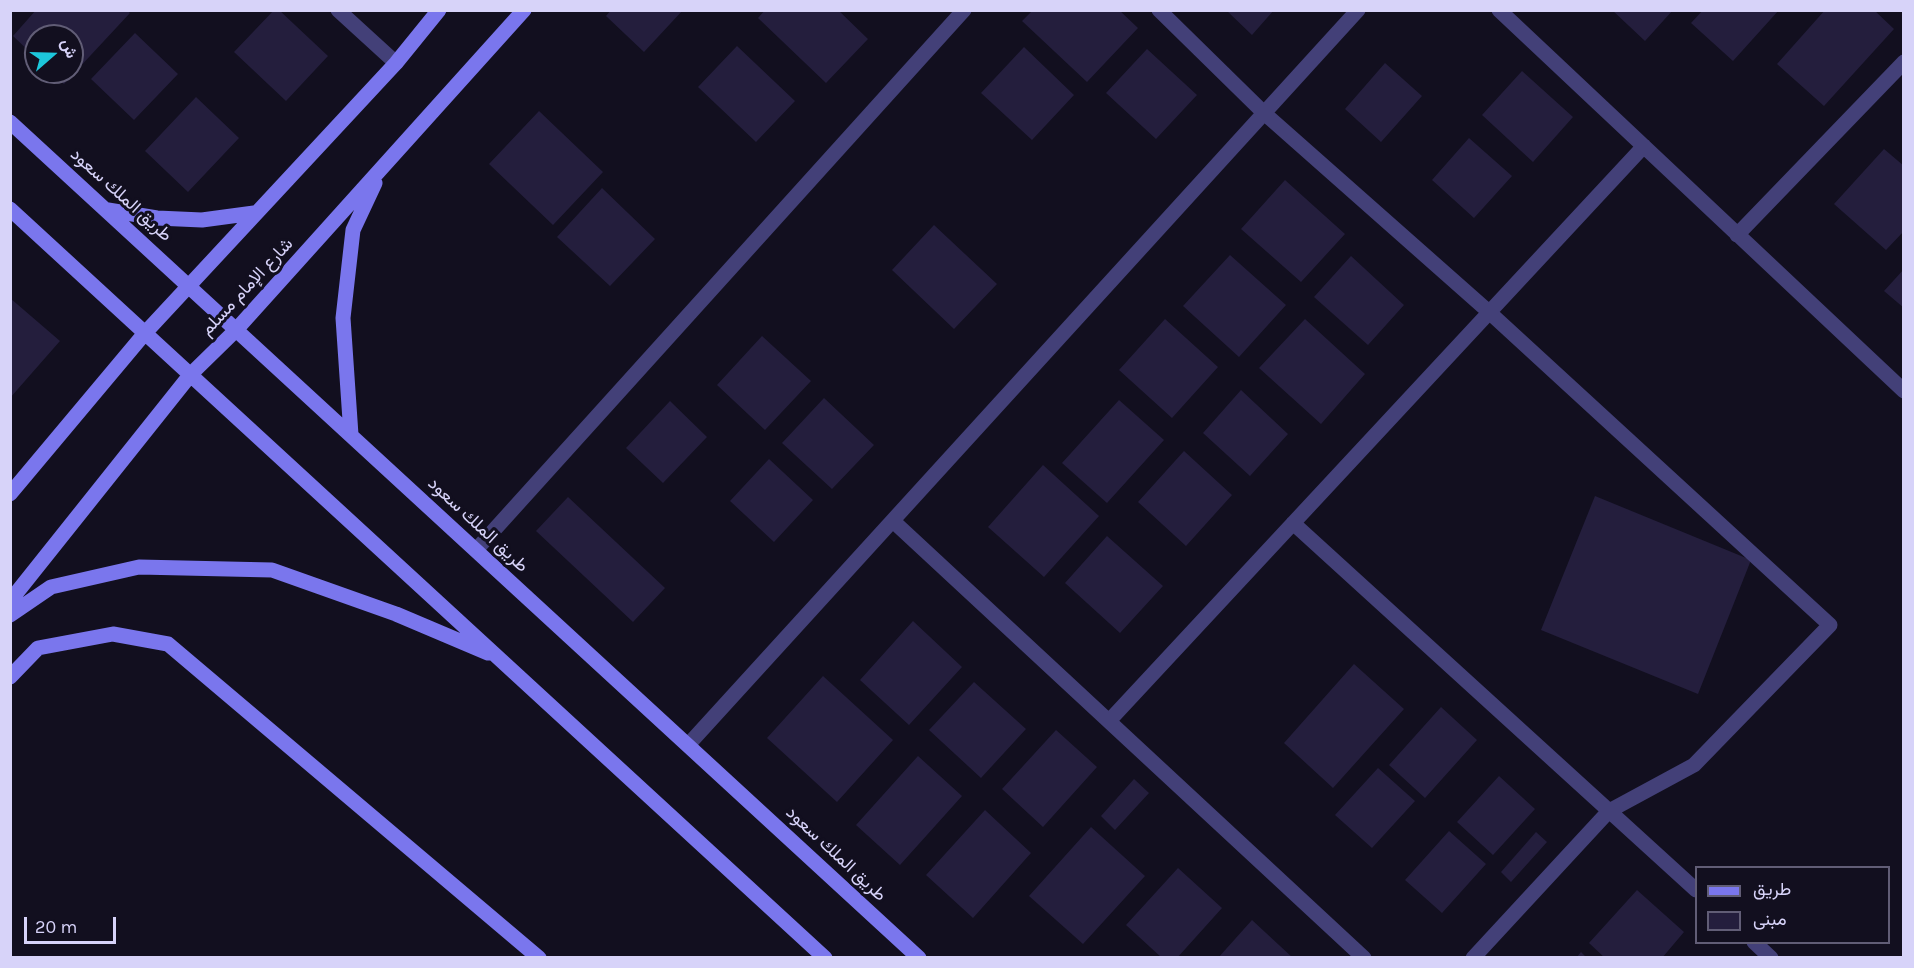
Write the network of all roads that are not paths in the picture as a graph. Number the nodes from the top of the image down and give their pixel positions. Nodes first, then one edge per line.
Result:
1 (338, 10) edge
2 (439, 10) edge
3 (524, 10) edge
4 (964, 10) edge
5 (1159, 10) edge
6 (1358, 10) edge
7 (1499, 10) edge
8 (1904, 62) edge
9 (396, 63) junction
10 (1264, 113) junction
11 (10, 122) edge
12 (1644, 146) junction
13 (381, 169) junction
14 (10, 209) edge
15 (108, 210) junction
16 (254, 213) junction
17 (1737, 235) junction
18 (191, 285) junction
19 (1489, 312) junction
20 (235, 331) junction
21 (145, 333) junction
22 (191, 374) junction
23 (1904, 391) edge
24 (351, 435) junction
25 (10, 494) edge
26 (893, 520) junction
27 (1293, 524) junction
28 (476, 550) junction
29 (10, 601) edge
30 (10, 615) edge
31 (500, 658) junction
32 (10, 677) edge
33 (1108, 721) junction
34 (688, 745) junction
35 (1609, 811) junction
36 (1695, 889) edge
37 (1756, 944) edge
38 (539, 957) edge
39 (825, 957) edge
40 (919, 957) edge
41 (1364, 957) edge
42 (1473, 957) edge
43 (1771, 957) edge

1 - 9 street
2 - 9 main road
3 - 13 main road, شارع الإمام مسلم
4 - 28 street
5 - 10 street
6 - 10 street
7 - 12 street
8 - 17 street
9 - 16 main road
10 - 19 street
10 - 26 street
11 - 15 main road, طريق الملك سعود
12 - 17 street
12 - 19 street
13 - 20 main road, شارع الإمام مسلم
13 - 24 main road
14 - 21 main road
15 - 16 main road
15 - 18 main road, طريق الملك سعود
16 - 18 main road
17 - 23 street
18 - 20 main road, طريق الملك سعود
18 - 21 main road
19 - 27 street
19 - 35 street
20 - 22 main road, شارع الإمام مسلم
20 - 24 main road, طريق الملك سعود
21 - 22 main road
21 - 25 main road
22 - 29 main road, شارع الإمام مسلم
22 - 31 main road
24 - 28 main road, طريق الملك سعود
26 - 33 street
26 - 34 street
27 - 33 street
27 - 35 street
28 - 34 main road, طريق الملك سعود
30 - 31 main road
31 - 39 main road
32 - 38 main road
33 - 41 street
34 - 40 main road, طريق الملك سعود
35 - 36 street
35 - 42 street
37 - 43 street

